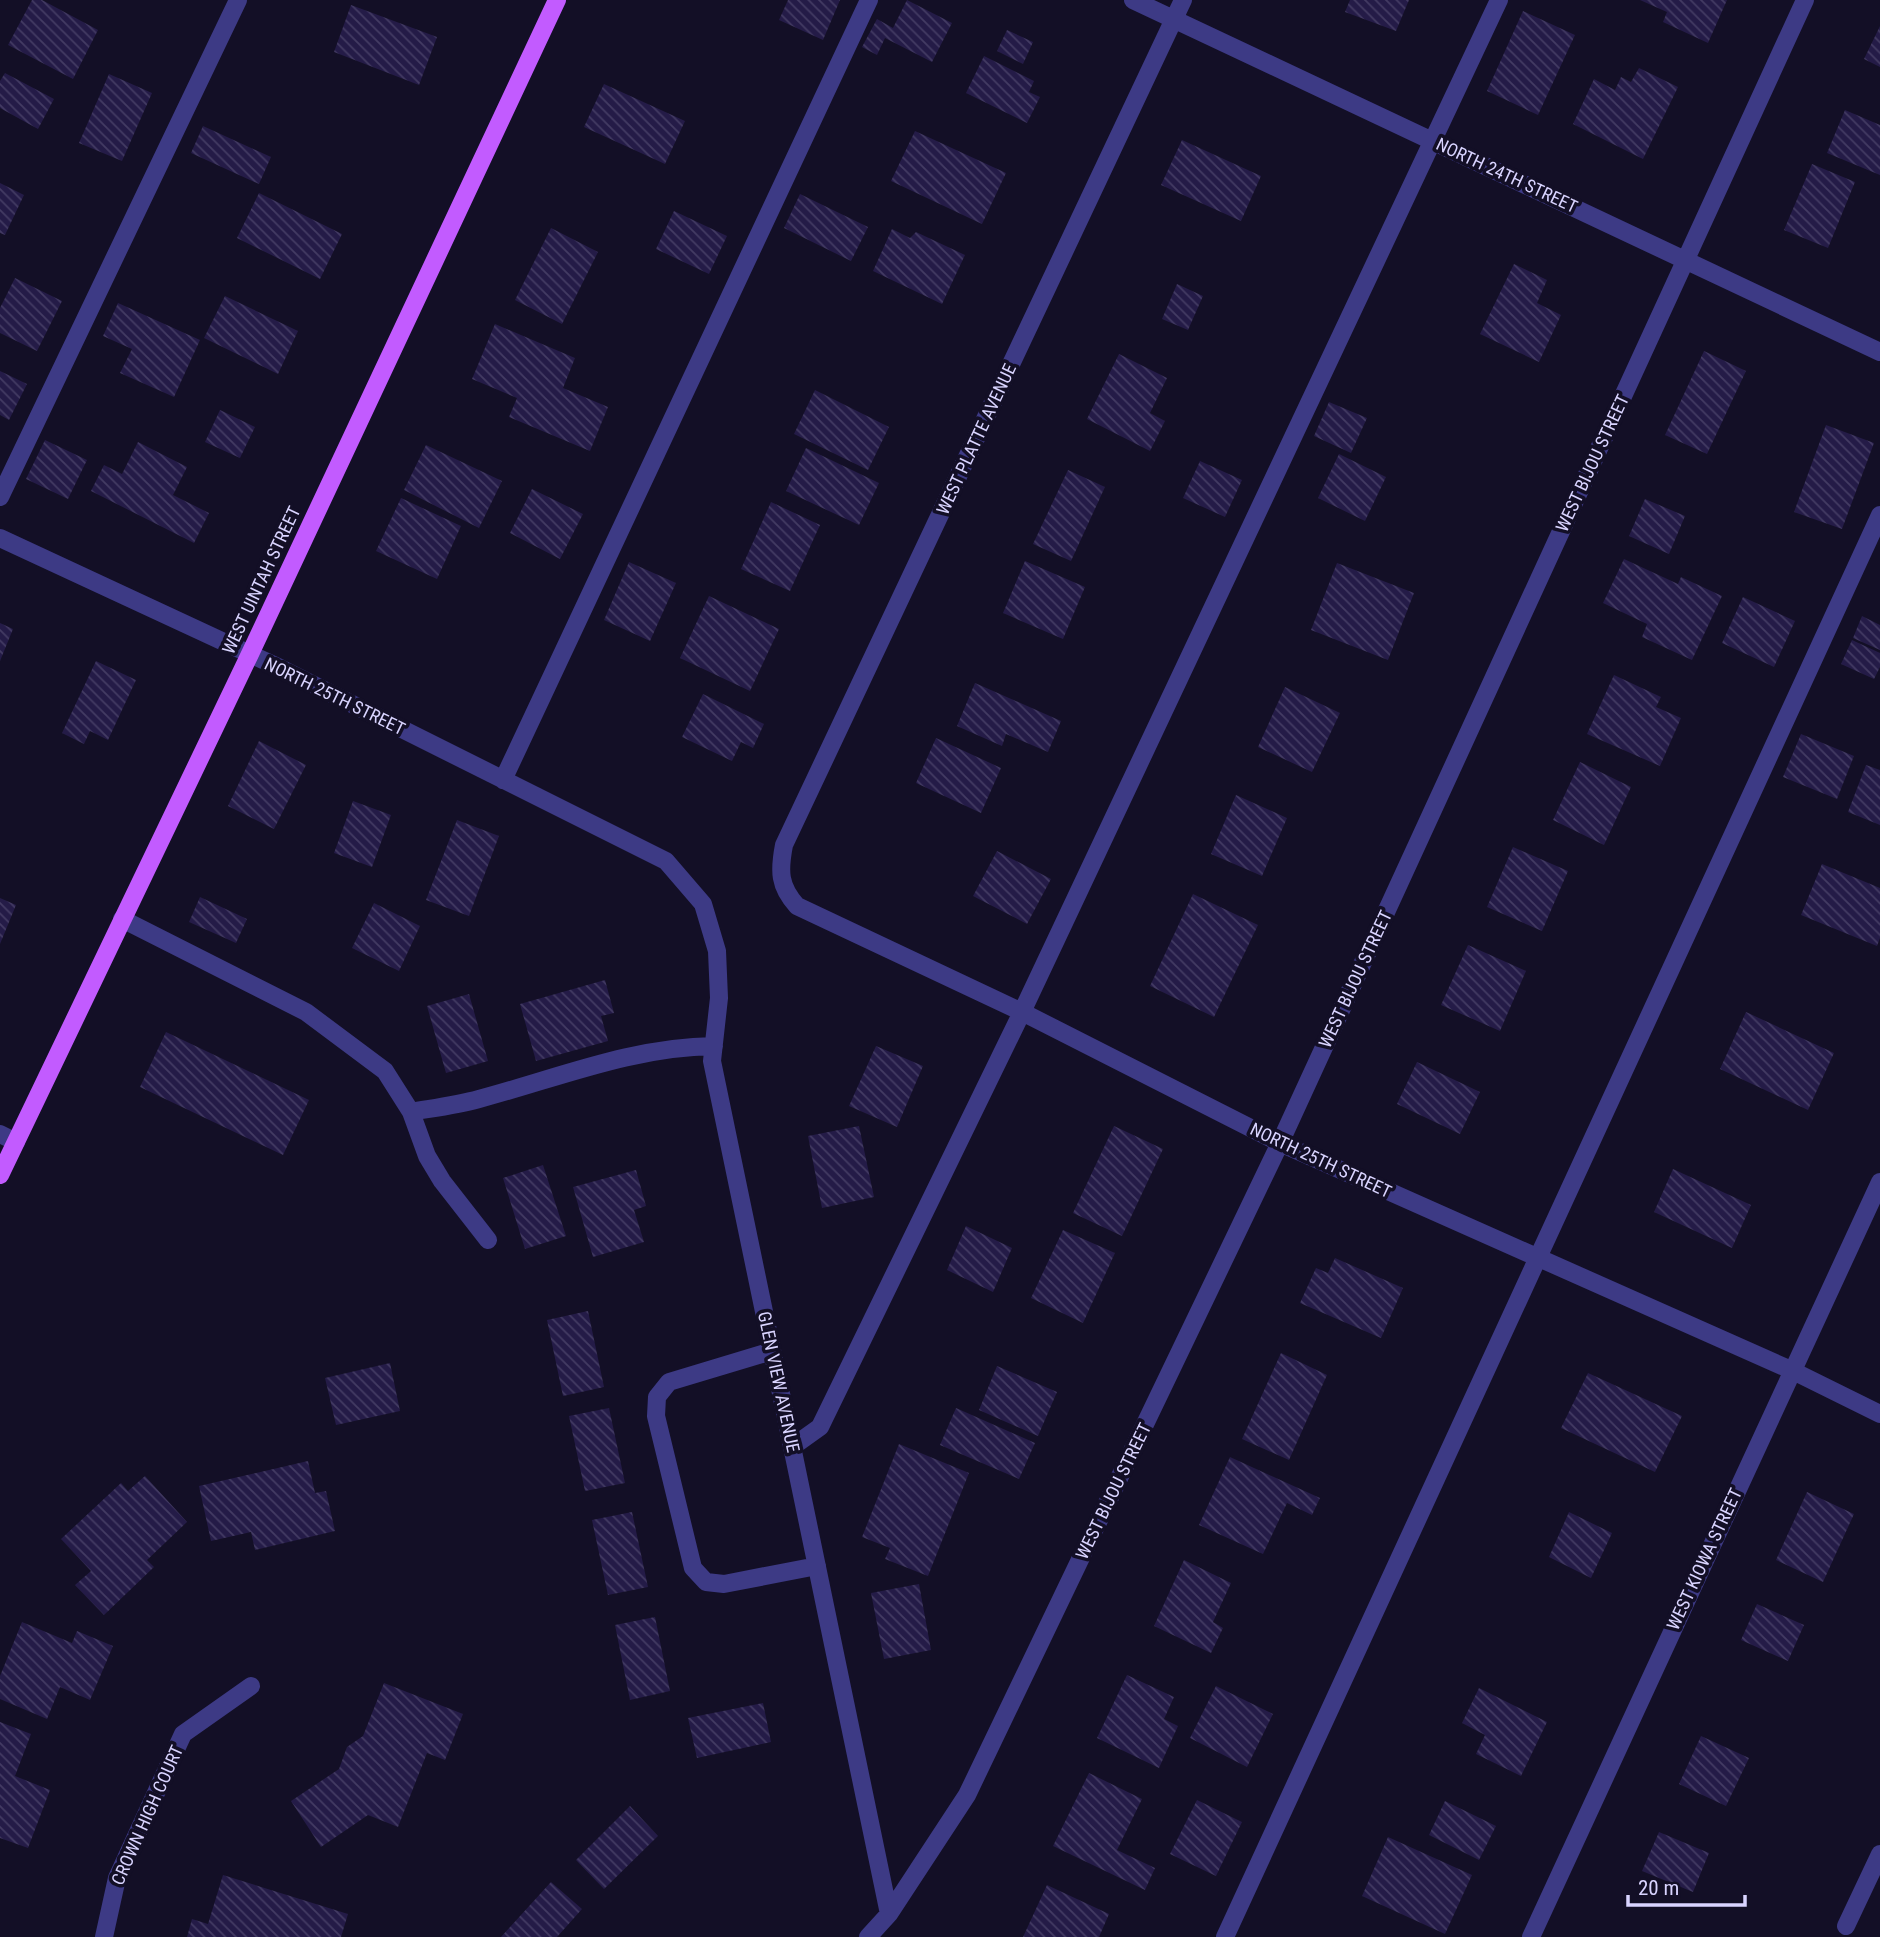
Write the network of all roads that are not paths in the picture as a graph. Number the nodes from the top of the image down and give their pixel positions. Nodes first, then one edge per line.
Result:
1 (238, 0) edge
2 (557, 0) edge
3 (869, 0) edge
4 (1133, 0) edge
5 (1184, 0) edge
6 (1499, 0) edge
7 (1805, 0) edge
8 (1175, 19) junction
9 (1434, 141) junction
10 (1686, 259) junction
11 (1880, 352) edge
12 (0, 497) edge
13 (1880, 515) edge
14 (0, 538) edge
15 (250, 654) junction
16 (503, 780) junction
17 (666, 861) joint
18 (780, 880) joint
19 (122, 919) junction
20 (1022, 1013) junction
21 (714, 1046) junction
22 (411, 1112) junction
23 (8, 1138) edge
24 (1280, 1143) junction
25 (0, 1175) edge
26 (1880, 1182) edge
27 (488, 1240) dead end
28 (1539, 1259) junction
29 (772, 1351) junction
30 (1791, 1370) junction
31 (1880, 1413) edge
32 (792, 1447) junction
33 (817, 1566) junction
34 (251, 1686) dead end
35 (1880, 1854) edge
36 (889, 1914) junction
37 (1846, 1926) dead end
38 (104, 1937) edge
39 (868, 1937) edge
40 (1225, 1937) edge
41 (1531, 1937) edge

1 - 12 street
2 - 15 main road, WEST UINTAH STREET
3 - 16 street
4 - 8 street, NORTH 24TH STREET
5 - 8 street, WEST PLATTE AVENUE
6 - 9 street
7 - 10 street, WEST BIJOU STREET
8 - 9 street, NORTH 24TH STREET
8 - 18 street, WEST PLATTE AVENUE
9 - 10 street, NORTH 24TH STREET
9 - 20 street
10 - 11 street, NORTH 24TH STREET
10 - 24 street, WEST BIJOU STREET
13 - 28 street
14 - 15 street, NORTH 25TH STREET
15 - 16 street, NORTH 25TH STREET
15 - 19 main road, WEST UINTAH STREET
16 - 17 street, NORTH 25TH STREET
17 - 21 street, GLEN VIEW AVENUE
18 - 20 street, NORTH 25TH STREET
19 - 22 street
19 - 23 main road, WEST UINTAH STREET
20 - 24 street, NORTH 25TH STREET
20 - 32 street
21 - 22 street
21 - 29 street, GLEN VIEW AVENUE
22 - 27 street
23 - 25 main road, WEST UINTAH STREET
24 - 28 street, NORTH 25TH STREET
24 - 36 street, WEST BIJOU STREET
26 - 30 street, WEST KIOWA STREET
28 - 30 street, NORTH 25TH STREET
28 - 40 street
29 - 32 street, GLEN VIEW AVENUE
29 - 33 street
30 - 31 street, NORTH 25TH STREET
30 - 41 street, WEST KIOWA STREET
32 - 33 street, GLEN VIEW AVENUE
33 - 36 street, GLEN VIEW AVENUE
34 - 38 street, CROWN HIGH COURT
35 - 37 street
36 - 39 street, WEST BIJOU STREET

